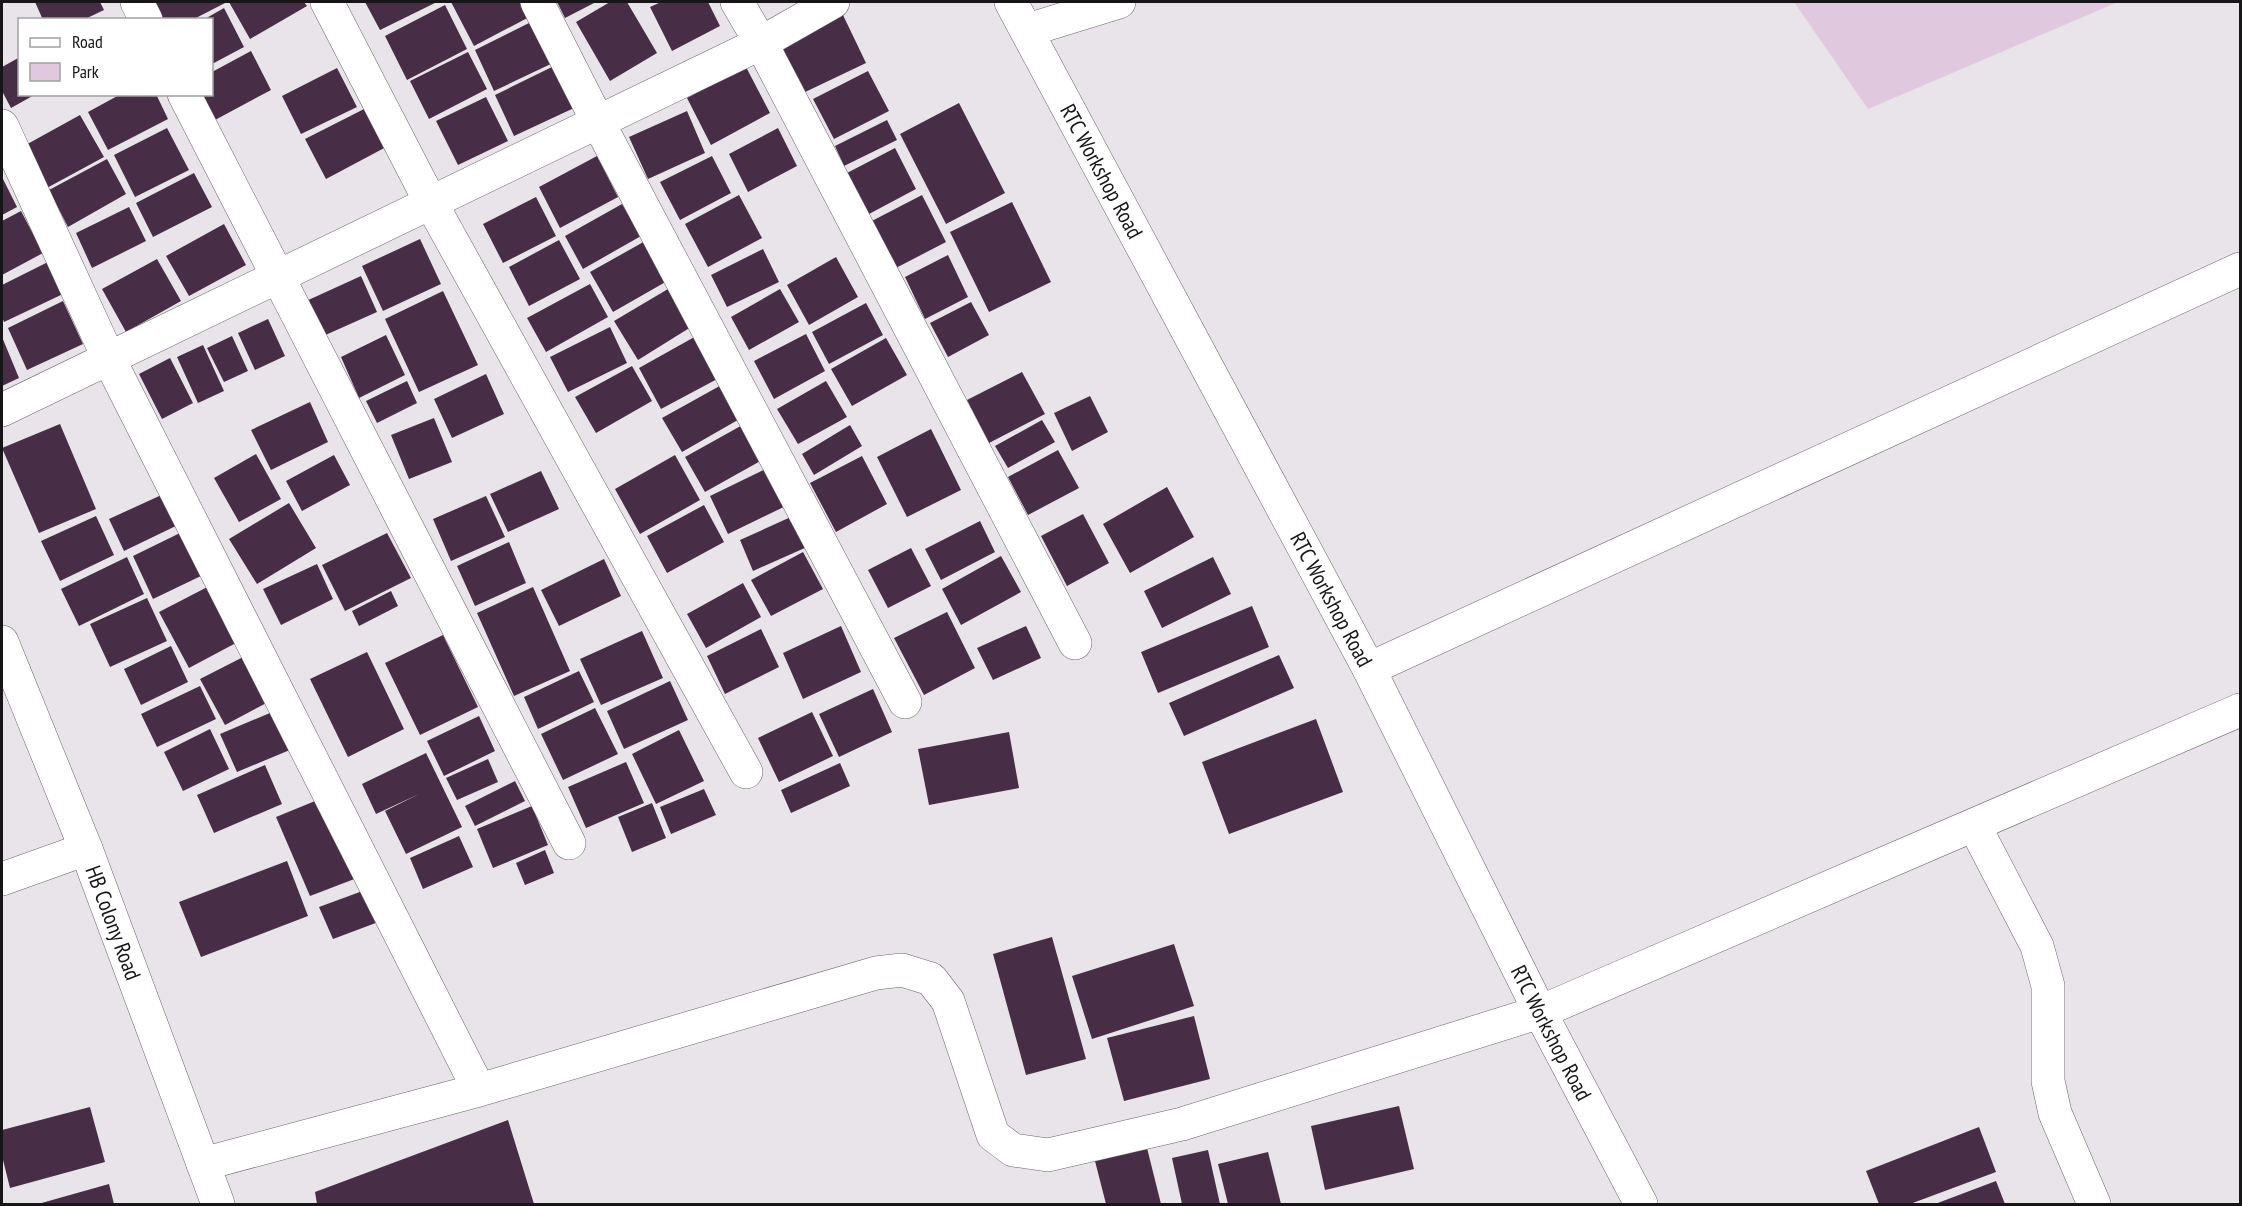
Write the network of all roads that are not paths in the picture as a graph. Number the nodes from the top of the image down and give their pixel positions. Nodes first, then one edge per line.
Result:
1 (137, 2) edge
2 (327, 2) edge
3 (537, 2) edge
4 (737, 2) edge
5 (833, 2) edge
6 (1011, 2) edge
7 (1119, 2) edge
8 (145, 18) edge
9 (1028, 30) junction
10 (761, 43) junction
11 (185, 96) edge
12 (598, 122) junction
13 (2, 126) edge
14 (431, 203) junction
15 (2240, 269) edge
16 (277, 277) junction
17 (109, 358) junction
18 (2, 410) edge
19 (2, 642) edge
20 (1075, 643) dead end
21 (1369, 669) junction
22 (905, 702) dead end
23 (2241, 710) edge
24 (746, 772) dead end
25 (1974, 825) junction
26 (569, 843) dead end
27 (86, 849) junction
28 (2, 879) edge
29 (1540, 1012) junction
30 (479, 1090) junction
31 (203, 1164) junction
32 (218, 1204) edge
33 (1641, 1204) edge
34 (2094, 1204) edge

1 - 8 street
2 - 14 street
3 - 12 street
4 - 10 street
5 - 10 street
6 - 9 street, RTC Workshop Road
7 - 9 street
9 - 21 street, RTC Workshop Road
10 - 12 street
10 - 20 street
11 - 16 street
12 - 14 street
12 - 22 street
13 - 17 street
14 - 16 street
14 - 24 street
15 - 21 street
16 - 17 street
16 - 26 street
17 - 18 street
17 - 30 street
19 - 27 street, HB Colony Road
21 - 29 street, RTC Workshop Road
23 - 25 street
25 - 29 street
25 - 34 street
27 - 28 street
27 - 31 street, HB Colony Road
29 - 30 street
29 - 33 street, RTC Workshop Road
30 - 31 street
31 - 32 street, HB Colony Road

